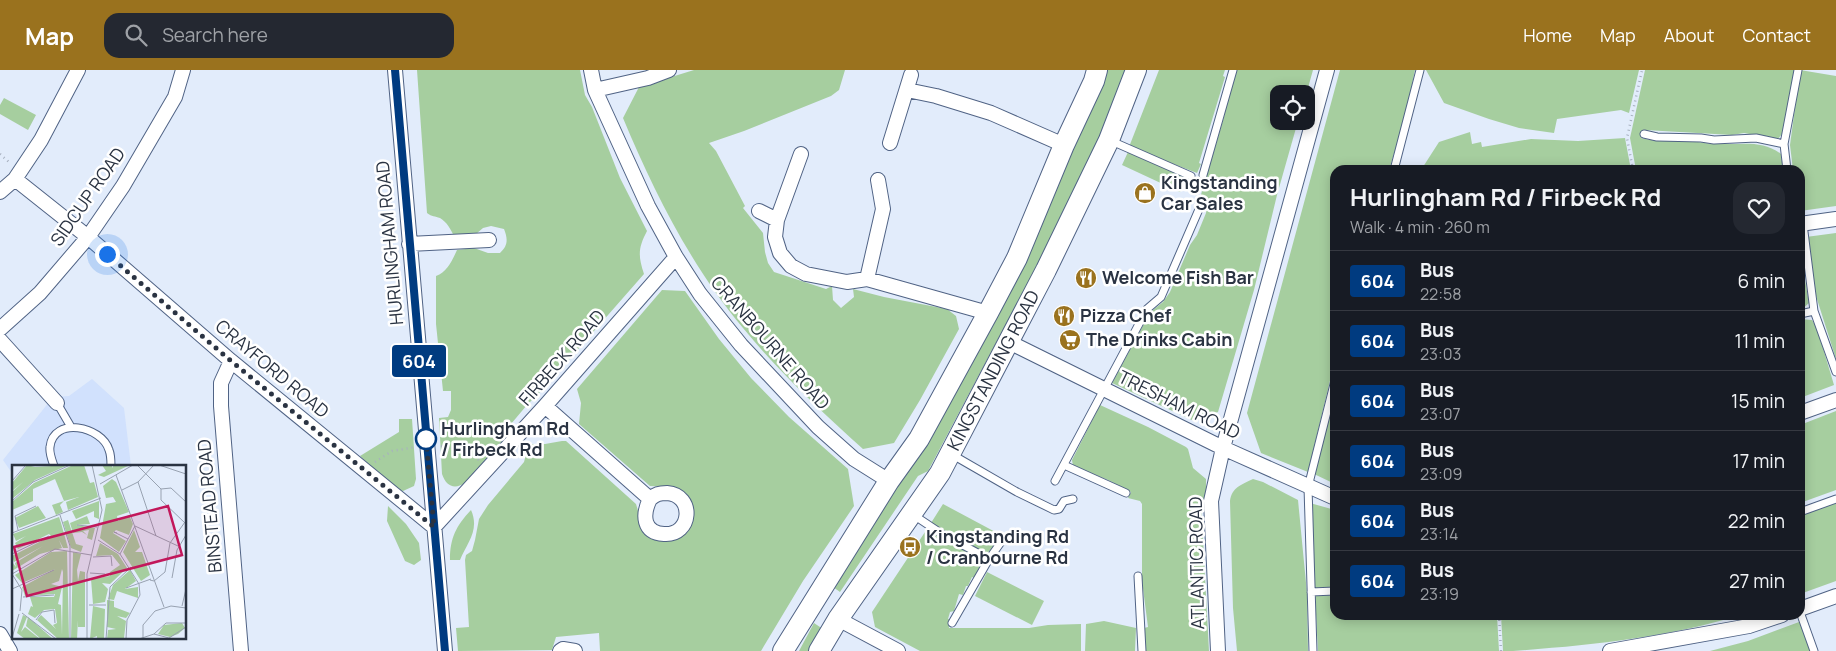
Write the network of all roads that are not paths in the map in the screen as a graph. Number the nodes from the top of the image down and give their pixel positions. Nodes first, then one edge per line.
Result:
1 (78, 70) edge
2 (183, 70) edge
3 (395, 70) edge
4 (591, 70) edge
5 (669, 70) edge
6 (1097, 70) edge
7 (1136, 70) edge
8 (1233, 70) edge
9 (1327, 70) edge
10 (1420, 70) edge
11 (1798, 70) edge
12 (911, 74) dead end
13 (596, 90) junction
14 (907, 90) junction
15 (1644, 134) dead end
16 (1109, 140) junction
17 (890, 143) dead end
18 (1784, 144) junction
19 (1064, 145) junction
20 (801, 154) dead end
21 (1395, 165) edge
22 (1786, 165) edge
23 (1204, 175) dead end
24 (1191, 176) dead end
25 (15, 179) junction
26 (878, 180) dead end
27 (0, 192) edge
28 (1200, 207) dead end
29 (759, 211) dead end
30 (777, 220) junction
31 (1836, 220) edge
32 (1805, 224) edge
33 (88, 237) junction
34 (489, 240) dead end
35 (409, 244) junction
36 (1805, 251) edge
37 (676, 257) junction
38 (867, 279) junction
39 (1814, 311) junction
40 (988, 313) junction
41 (1805, 313) edge
42 (0, 329) edge
43 (0, 340) edge
44 (1009, 342) junction
45 (231, 361) junction
46 (1836, 372) edge
47 (1105, 389) junction
48 (1330, 400) edge
49 (1836, 400) edge
50 (56, 403) joint
51 (545, 406) junction
52 (1805, 411) edge
53 (71, 427) junction
54 (1222, 448) junction
55 (950, 454) junction
56 (54, 465) edge
57 (111, 465) edge
58 (1064, 465) junction
59 (888, 481) junction
60 (1055, 481) dead end
61 (1308, 487) junction
62 (1126, 493) dead end
63 (1330, 496) edge
64 (1836, 498) edge
65 (650, 499) dead end
66 (1072, 499) dead end
67 (1805, 510) edge
68 (912, 514) junction
69 (434, 527) junction
70 (1004, 538) dead end
71 (989, 558) junction
72 (1138, 576) dead end
73 (1330, 591) edge
74 (1311, 592) junction
75 (1836, 596) edge
76 (812, 602) junction
77 (1805, 608) edge
78 (838, 619) junction
79 (1767, 620) edge
80 (1803, 620) edge
81 (952, 623) dead end
82 (0, 634) edge
83 (10, 651) edge
84 (241, 651) edge
85 (445, 651) edge
86 (560, 651) edge
87 (576, 651) edge
88 (783, 651) edge
89 (819, 651) edge
90 (898, 651) edge
91 (1142, 651) edge
92 (1218, 651) edge
93 (1312, 651) edge
94 (1610, 651) edge
95 (1814, 651) edge

1 - 25 street
2 - 33 street, SIDCUP ROAD
3 - 35 street, HURLINGHAM ROAD
4 - 13 street, CRANBOURNE ROAD
5 - 13 street
6 - 19 main road, KINGSTANDING ROAD
7 - 16 main road, KINGSTANDING ROAD
8 - 23 lane
9 - 54 street, ATLANTIC ROAD
10 - 21 lane
11 - 18 lane
12 - 14 street
13 - 37 street, CRANBOURNE ROAD
14 - 17 street
14 - 19 street
15 - 18 lane
16 - 24 lane
16 - 44 main road, KINGSTANDING ROAD
18 - 22 lane
19 - 40 main road, KINGSTANDING ROAD
20 - 30 street
25 - 27 street
25 - 33 street, CRAYFORD ROAD
26 - 38 street
28 - 47 lane
29 - 30 street
30 - 38 street
31 - 32 street
33 - 42 street, SIDCUP ROAD
33 - 45 street, CRAYFORD ROAD
34 - 35 street
35 - 69 street, HURLINGHAM ROAD
36 - 39 lane
37 - 51 street, FIRBECK ROAD
37 - 59 street, CRANBOURNE ROAD
38 - 40 street
39 - 41 lane
39 - 46 lane
40 - 59 main road, KINGSTANDING ROAD
43 - 50 street
44 - 47 street, TRESHAM ROAD
44 - 55 main road, KINGSTANDING ROAD
45 - 69 street, CRAYFORD ROAD
45 - 84 street, BINSTEAD ROAD
47 - 54 street, TRESHAM ROAD
47 - 58 lane
48 - 61 lane
49 - 52 street
50 - 53 lane
51 - 65 street
51 - 69 street, FIRBECK ROAD
53 - 56 lane
53 - 57 lane
54 - 61 street, TRESHAM ROAD
54 - 92 street, ATLANTIC ROAD
55 - 66 lane
55 - 68 main road, KINGSTANDING ROAD
58 - 60 lane
58 - 62 lane
59 - 76 main road, KINGSTANDING ROAD
61 - 63 street, TRESHAM ROAD
61 - 74 lane
64 - 67 lane
68 - 71 lane
68 - 78 main road, KINGSTANDING ROAD
69 - 85 street, HURLINGHAM ROAD
70 - 71 lane
71 - 81 lane
72 - 91 lane
73 - 74 lane
74 - 93 lane
75 - 77 street
76 - 78 main road
76 - 88 main road, KINGSTANDING ROAD
78 - 89 main road, KINGSTANDING ROAD
78 - 90 street
79 - 94 street
80 - 95 lane
82 - 83 street
86 - 87 street

